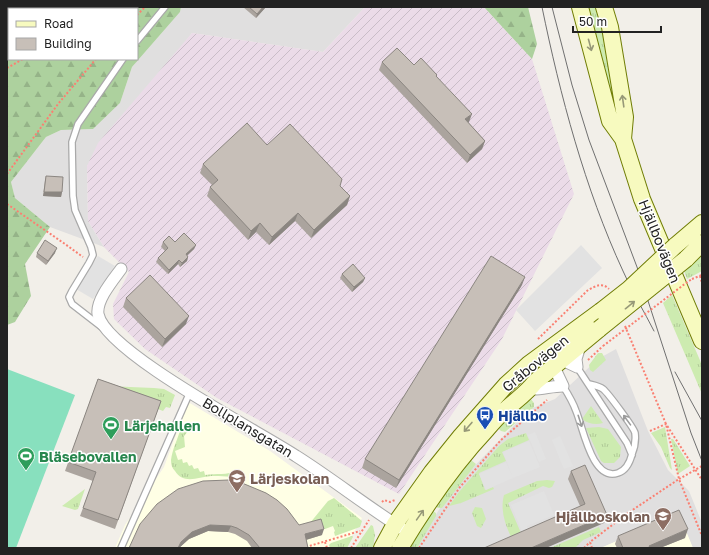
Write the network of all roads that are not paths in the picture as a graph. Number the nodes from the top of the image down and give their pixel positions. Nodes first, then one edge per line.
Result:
1 (165, 7) edge
2 (580, 7) edge
3 (604, 7) edge
4 (613, 7) edge
5 (610, 27) junction
6 (138, 40) edge
7 (122, 60) edge
8 (623, 139) junction
9 (702, 223) edge
10 (702, 243) edge
11 (120, 269) dead end
12 (108, 333) junction
13 (702, 340) edge
14 (580, 346) junction
15 (547, 352) junction
16 (558, 364) junction
17 (578, 370) junction
18 (589, 384) junction
19 (563, 386) junction
20 (530, 389) junction
21 (190, 392) junction
22 (632, 456) junction
23 (395, 524) junction
24 (408, 533) junction
25 (121, 548) edge
26 (382, 548) edge
27 (400, 548) edge

1 - 6 lane
2 -> 8 main road, Hjällbovägen
3 - 5 main road, Hjällbovägen
4 - 5 main road, Hjällbovägen
8 -> 5 main road, Hjällbovägen
7 - 12 lane, Bollplansgatan
8 - 13 main road, Hjällbovägen
9 - 15 main road, Gråbovägen, bridge
14 -> 10 main road, Gråbovägen, bridge
11 - 12 street, Bollplansgatan
12 - 21 street, Bollplansgatan
14 - 16 main road, Gråbovägen
14 - 17 street
15 - 16 street
15 -> 23 main road, Gråbovägen
16 - 17 street
16 - 19 street
16 - 20 main road, Gråbovägen
17 - 18 lane
18 - 22 lane
22 -> 18 lane
19 - 20 street
19 -> 22 lane
24 -> 20 main road, Gråbovägen
21 - 23 street, Bollplansgatan
21 - 25 lane
23 - 24 street, Bollplansgatan
23 - 26 main road, Gråbovägen
24 - 27 main road, Gråbovägen

